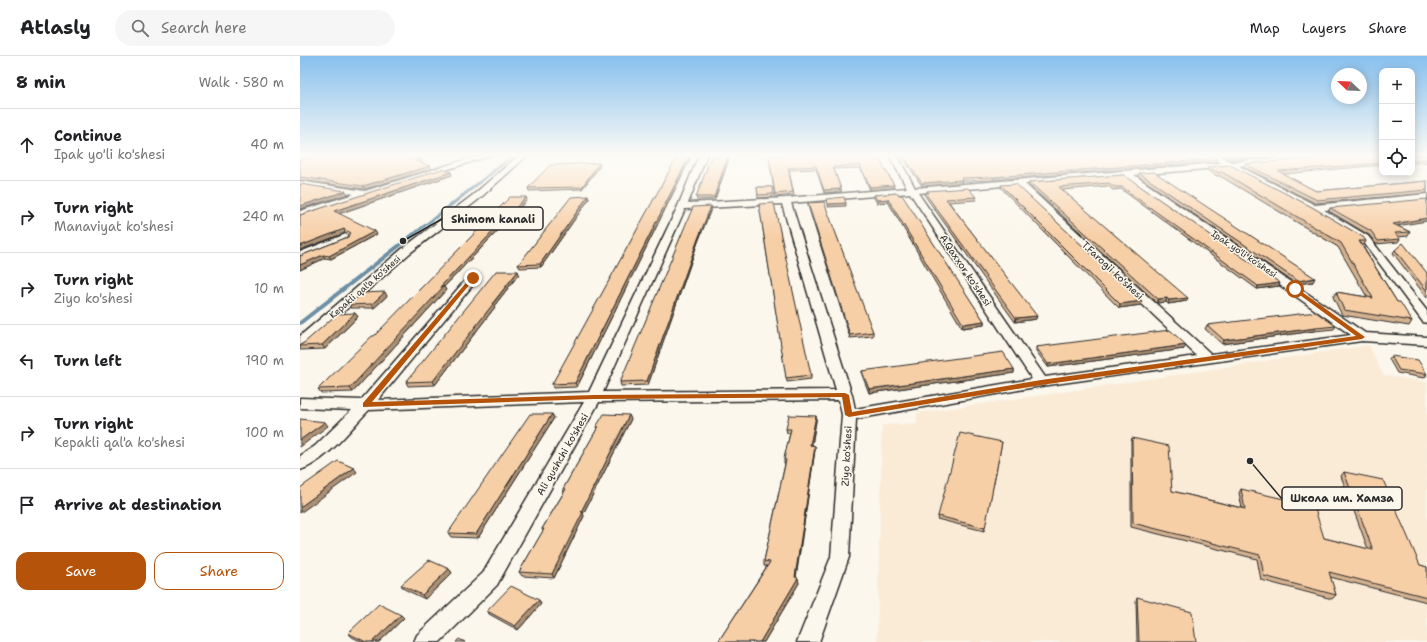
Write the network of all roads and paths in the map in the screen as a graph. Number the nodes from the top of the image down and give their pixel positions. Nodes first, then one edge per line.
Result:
1 (399, 182) edge
2 (493, 182) edge
3 (692, 182) edge
4 (908, 182) edge
5 (1003, 182) edge
6 (1018, 182) edge
7 (1140, 182) edge
8 (1264, 182) edge
9 (300, 183) edge
10 (913, 191) junction
11 (365, 193) junction
12 (1427, 197) edge
13 (1411, 199) junction
14 (786, 201) junction
15 (1427, 204) edge
16 (682, 206) junction
17 (1314, 208) junction
18 (300, 214) edge
19 (346, 237) edge
20 (300, 256) edge
21 (473, 278) dead end
22 (1427, 319) edge
23 (1362, 337) junction
24 (1427, 341) edge
25 (300, 343) edge
26 (1208, 359) junction
27 (1041, 382) junction
28 (845, 395) junction
29 (594, 397) junction
30 (300, 403) edge
31 (365, 405) junction
32 (849, 415) junction
33 (300, 464) edge
34 (425, 642) edge
35 (808, 642) edge

1 - 11 street
2 - 25 street, Kepakli qal'a ko'shesi
3 - 16 street, Ali qushchi ko'shesi
4 - 10 street, A.Qaxxor ko'shesi
5 - 10 street
6 - 26 street, T.Farogii ko'shesi
7 - 23 street, Ipak yo'li ko'shesi
8 - 17 street
9 - 11 street
10 - 14 street
10 - 27 street, A.Qaxxor ko'shesi
11 - 18 street
12 - 13 street
13 - 15 street
13 - 17 street
14 - 16 street
14 - 28 street, Ziyo ko'shesi
16 - 29 street, Ali qushchi ko'shesi
17 - 22 street
19 - 20 street
21 - 31 street
23 - 24 street
23 - 26 street
26 - 27 street
27 - 32 street
28 - 29 street
28 - 32 street, Ziyo ko'shesi
29 - 31 street
29 - 34 street, Ali qushchi ko'shesi
30 - 31 street
31 - 33 street
32 - 35 street, Ziyo ko'shesi

